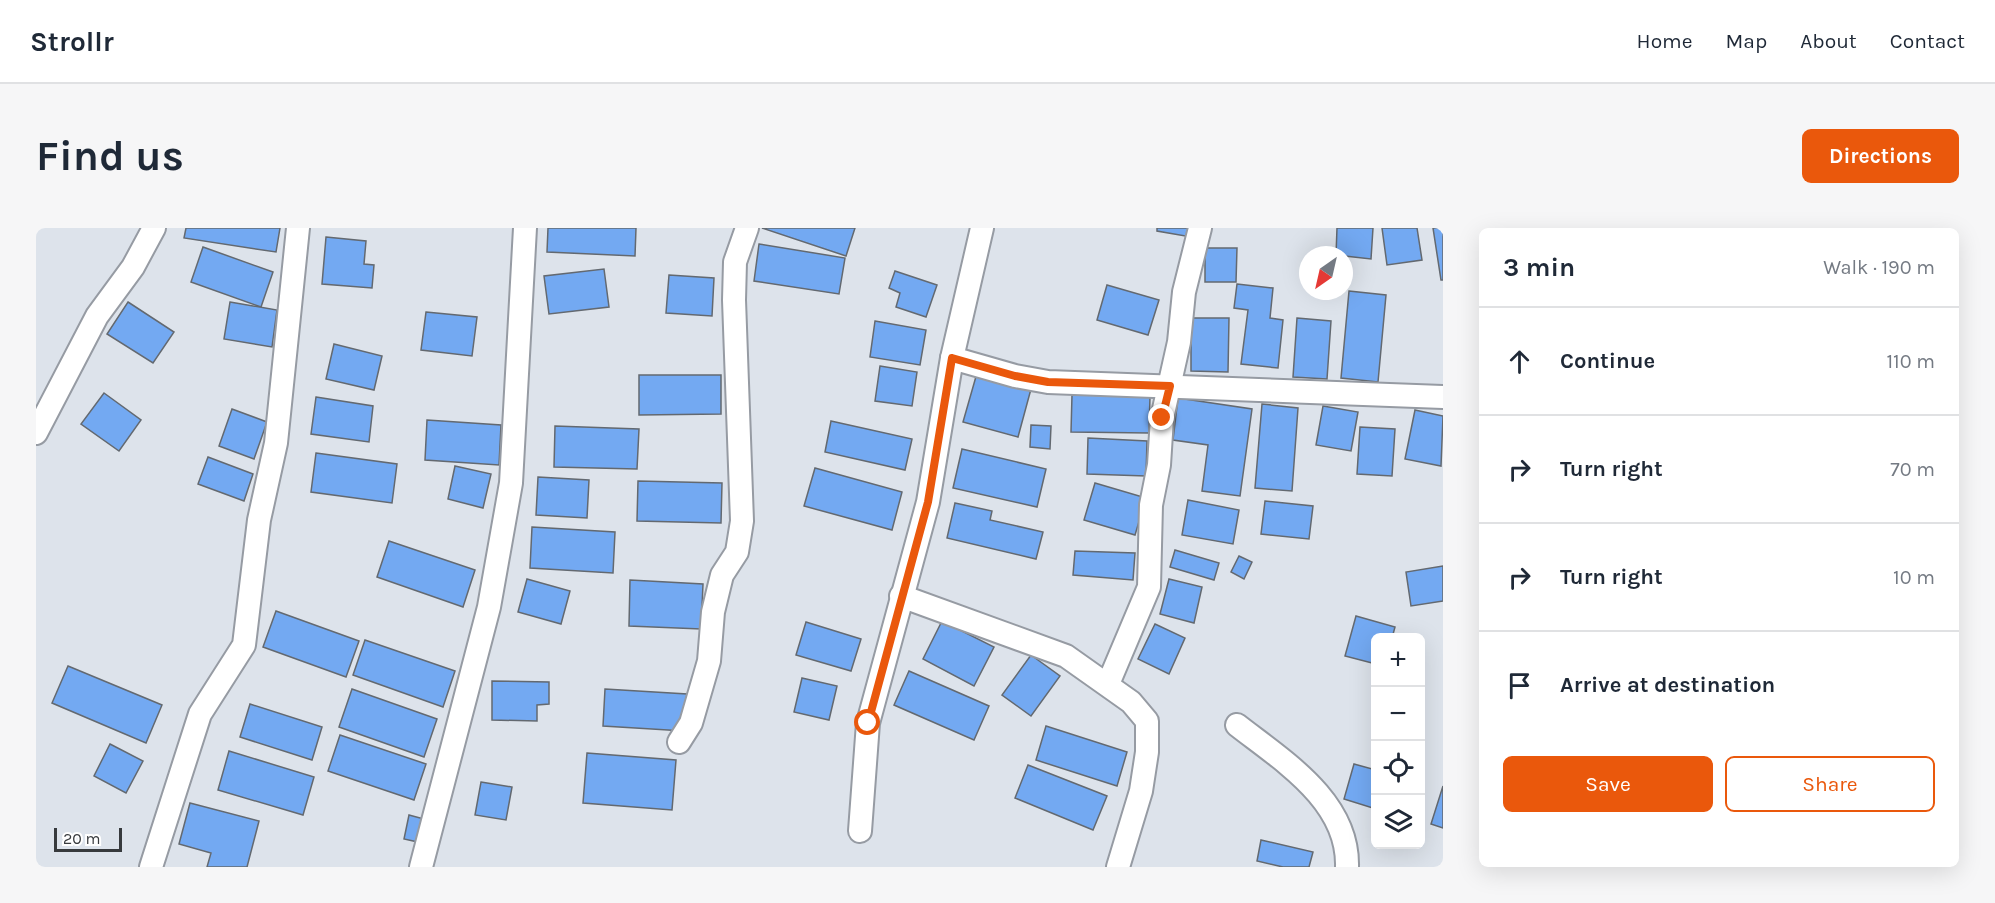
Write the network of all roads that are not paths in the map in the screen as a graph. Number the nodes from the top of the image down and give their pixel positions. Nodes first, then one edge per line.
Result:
1 (154, 228) edge
2 (298, 228) edge
3 (525, 228) edge
4 (747, 228) edge
5 (981, 228) edge
6 (1200, 228) edge
7 (952, 358) junction
8 (1170, 386) junction
9 (1443, 397) edge
10 (36, 433) edge
11 (901, 596) junction
12 (1108, 684) junction
13 (1237, 725) dead end
14 (680, 742) dead end
15 (860, 831) dead end
16 (151, 867) edge
17 (421, 867) edge
18 (1118, 867) edge
19 (1347, 867) edge

1 - 10 street
2 - 16 street
3 - 17 street
4 - 14 street
5 - 7 street
6 - 8 street
7 - 8 street
7 - 11 street
8 - 9 street
8 - 12 street
11 - 12 street
11 - 15 street
12 - 18 street
13 - 19 street

